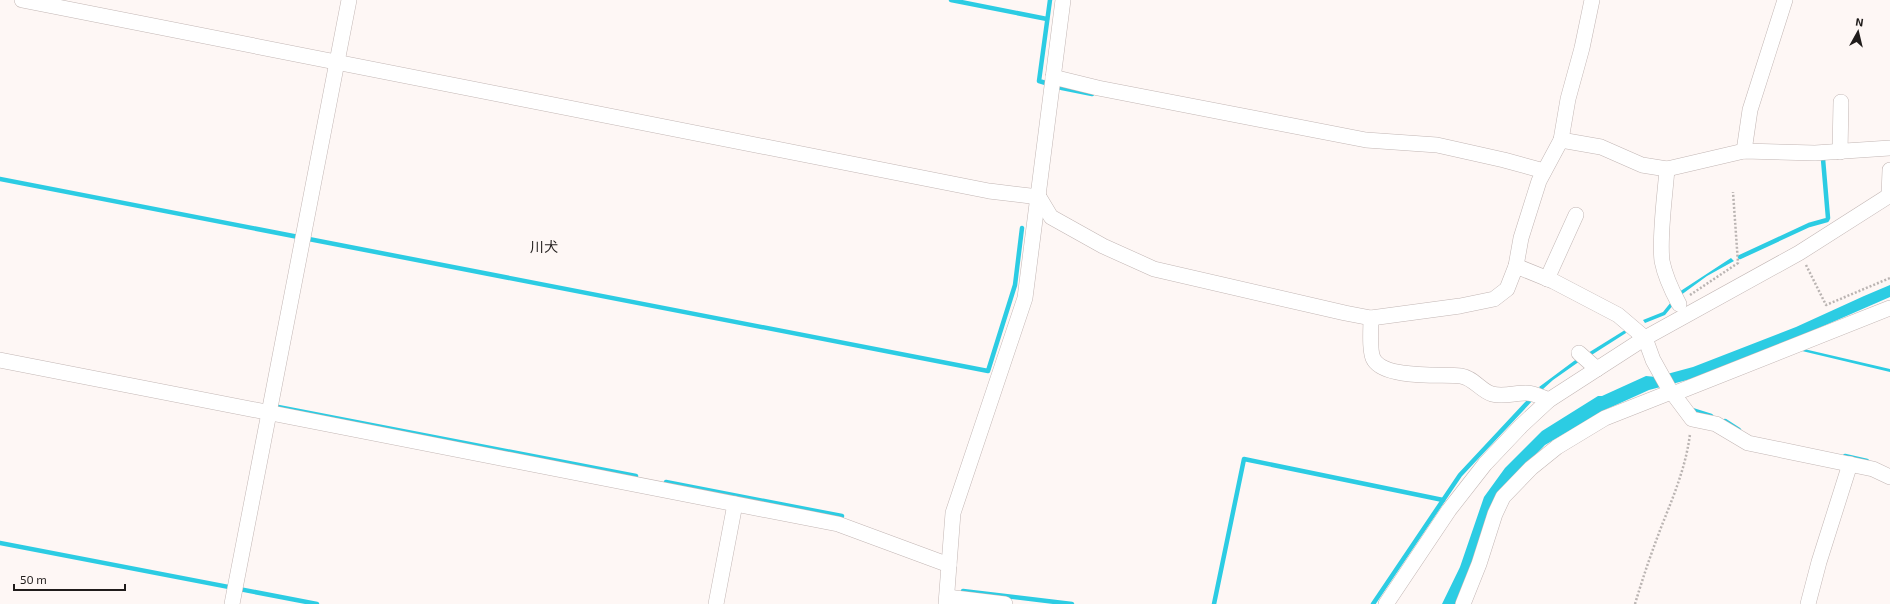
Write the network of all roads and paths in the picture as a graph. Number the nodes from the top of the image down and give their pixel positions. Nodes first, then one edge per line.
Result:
1 (22, 0) edge
2 (349, 0) edge
3 (1063, 0) edge
4 (1592, 0) edge
5 (1785, 0) edge
6 (337, 62) junction
7 (1053, 77) junction
8 (1841, 102) dead end
9 (1561, 140) junction
10 (1890, 148) edge
11 (1744, 151) junction
12 (1840, 152) junction
13 (1667, 169) junction
14 (1890, 170) edge
15 (1544, 171) junction
16 (1733, 192) dead end
17 (1890, 195) edge
18 (1039, 197) junction
19 (1576, 215) dead end
20 (1799, 253) junction
21 (1516, 266) junction
22 (1890, 278) edge
23 (1547, 279) junction
24 (1679, 304) joint
25 (1890, 308) edge
26 (1371, 318) junction
27 (1645, 338) junction
28 (1579, 353) dead end
29 (0, 360) edge
30 (1597, 368) junction
31 (1671, 391) junction
32 (1549, 400) junction
33 (270, 412) junction
34 (1692, 419) junction
35 (1850, 464) junction
36 (1890, 477) edge
37 (735, 504) junction
38 (949, 565) junction
39 (946, 600) edge
40 (232, 604) edge
41 (716, 604) edge
42 (1005, 604) edge
43 (1386, 604) edge
44 (1463, 604) edge
45 (1635, 604) edge
46 (1808, 604) edge

1 - 6 street
2 - 6 street
3 - 7 street
4 - 9 street
5 - 11 street
6 - 18 street
6 - 33 street
7 - 15 street
7 - 18 street
8 - 12 street
9 - 13 street
9 - 15 street
10 - 12 street
11 - 12 street
11 - 13 street
13 - 24 street
14 - 17 street
15 - 21 street
16 - 24 path
17 - 20 street
18 - 26 street
18 - 38 street
19 - 23 street
20 - 22 path
20 - 27 street
21 - 23 street
21 - 26 street
23 - 27 street
25 - 31 street
26 - 32 street
27 - 30 street
27 - 31 street
28 - 30 street
29 - 33 street
30 - 32 street
31 - 34 street
31 - 44 street
32 - 43 street
33 - 37 street
33 - 40 street
34 - 35 street
34 - 45 path
35 - 36 street
35 - 46 street
37 - 38 street
37 - 41 street
38 - 39 street
39 - 42 street

